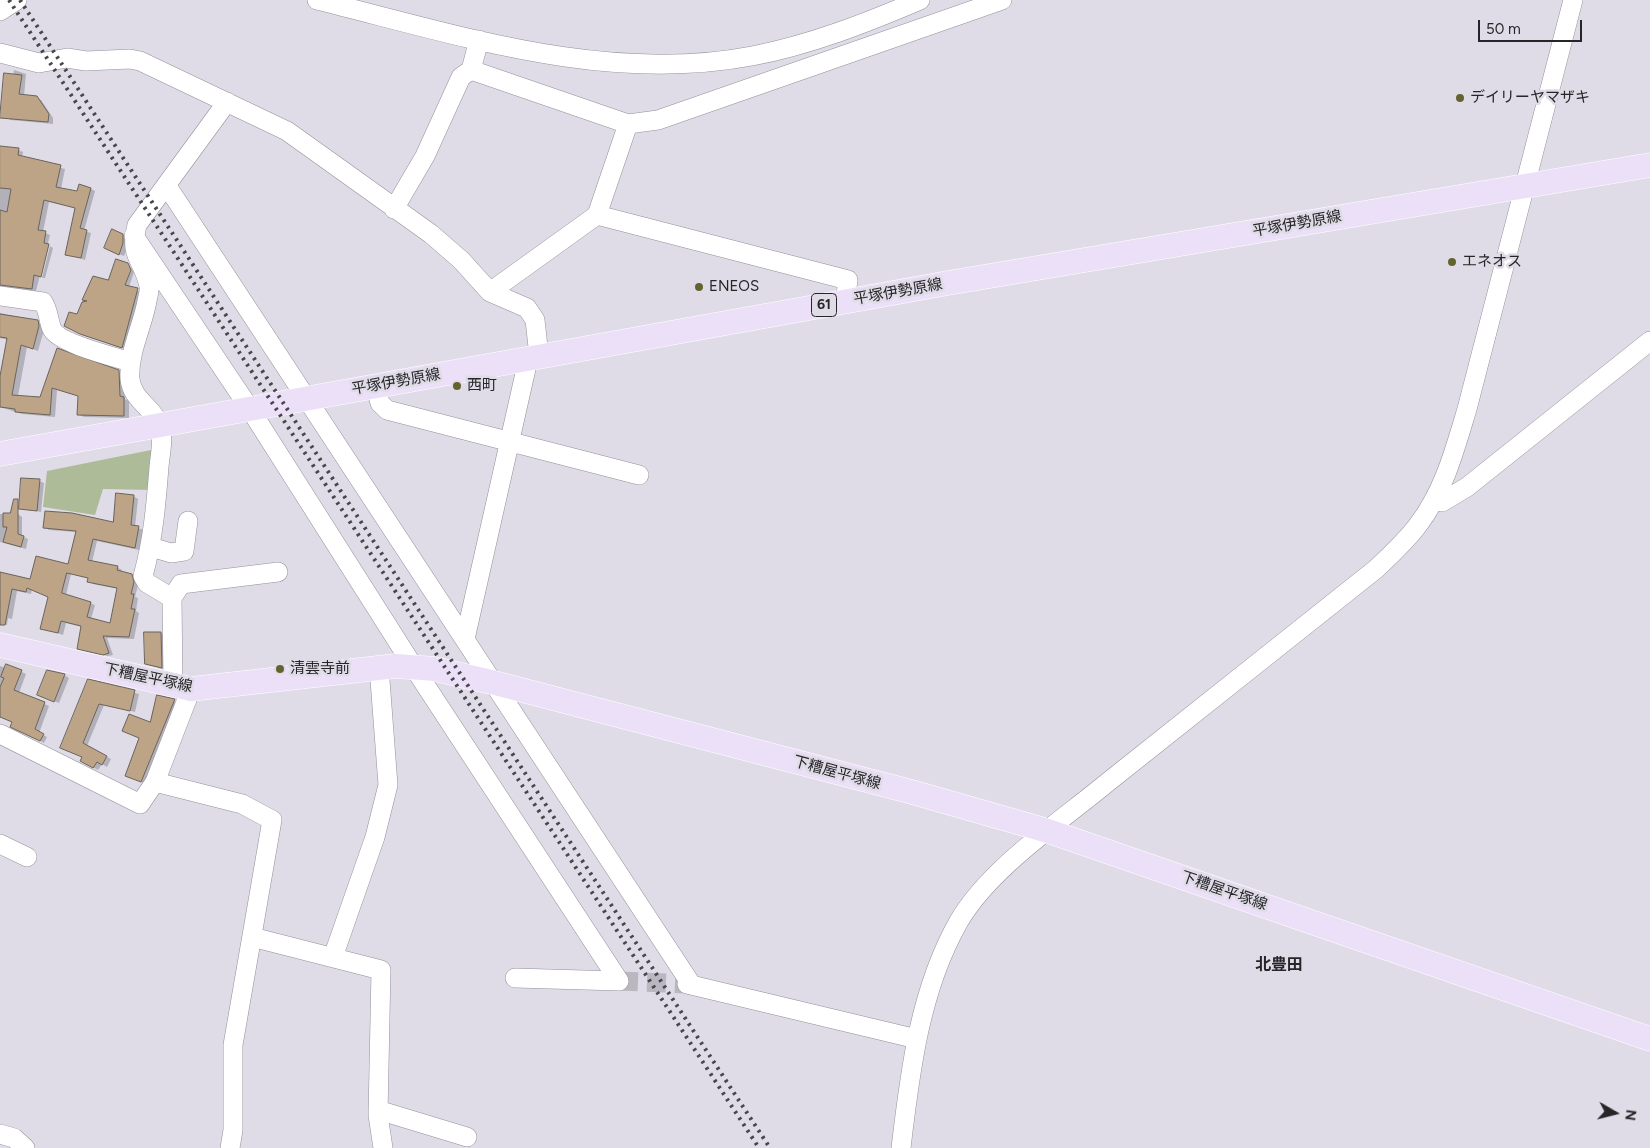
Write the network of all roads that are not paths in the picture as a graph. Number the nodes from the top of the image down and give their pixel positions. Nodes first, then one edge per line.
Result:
1 (17, 0) edge
2 (317, 0) edge
3 (920, 0) edge
4 (1002, 0) edge
5 (1573, 0) edge
6 (0, 11) edge
7 (478, 40) junction
8 (0, 53) edge
9 (471, 70) junction
10 (227, 102) junction
11 (628, 124) junction
12 (1650, 165) edge
13 (1527, 185) junction
14 (167, 186) junction
15 (394, 209) junction
16 (597, 215) junction
17 (134, 236) junction
18 (490, 292) junction
19 (0, 296) edge
20 (845, 302) junction
21 (1650, 341) edge
22 (533, 358) junction
23 (131, 362) junction
24 (376, 385) junction
25 (305, 399) junction
26 (250, 409) junction
27 (160, 426) junction
28 (509, 442) junction
29 (0, 454) edge
30 (639, 475) dead end
31 (1433, 501) junction
32 (188, 522) dead end
33 (151, 547) junction
34 (278, 572) dead end
35 (172, 598) junction
36 (465, 639) junction
37 (0, 646) edge
38 (415, 666) junction
39 (379, 667) junction
40 (491, 682) junction
41 (182, 687) junction
42 (0, 734) edge
43 (154, 782) junction
44 (1048, 831) junction
45 (0, 844) edge
46 (27, 857) dead end
47 (252, 937) junction
48 (333, 957) junction
49 (515, 978) dead end
50 (917, 1039) junction
51 (1650, 1039) edge
52 (378, 1110) junction
53 (0, 1134) edge
54 (467, 1137) dead end
55 (25, 1148) edge
56 (230, 1148) edge
57 (383, 1148) edge
58 (901, 1148) edge

1 - 6 street
2 - 7 street
3 - 7 street
4 - 11 street
5 - 13 street
7 - 9 street
8 - 10 street
9 - 11 street
9 - 15 street
10 - 14 street
10 - 15 street
11 - 16 street
12 - 13 main road, 平塚伊勢原線 / 61
13 - 20 main road, 平塚伊勢原線 / 61
13 - 31 street
14 - 17 street
14 - 25 street
15 - 18 street
16 - 18 street
16 - 20 street
17 - 23 street
17 - 26 street
18 - 22 street
19 - 23 street
20 - 22 main road, 平塚伊勢原線 / 61
21 - 31 street
22 - 24 main road, 平塚伊勢原線 / 61
22 - 28 street
23 - 27 street
24 - 25 main road, 平塚伊勢原線 / 61
24 - 28 street
25 - 26 main road, 平塚伊勢原線 / 61
25 - 36 street
26 - 27 main road, 平塚伊勢原線 / 61
26 - 38 street
27 - 29 main road, 平塚伊勢原線 / 61
27 - 33 street
28 - 30 street
28 - 36 street
31 - 44 street
32 - 33 street
33 - 35 street
34 - 35 street
35 - 41 street
36 - 40 street
37 - 41 main road, 下糟屋平塚線
38 - 39 main road, 下糟屋平塚線
38 - 40 main road, 下糟屋平塚線
38 - 49 street
39 - 41 main road, 下糟屋平塚線
39 - 48 street
40 - 44 main road, 下糟屋平塚線
40 - 50 street
41 - 43 street
42 - 43 street
43 - 47 street
44 - 50 street
44 - 51 main road, 下糟屋平塚線
45 - 46 street
47 - 48 street
47 - 56 street
48 - 52 street
50 - 58 street
52 - 54 street
52 - 57 street
53 - 55 street

